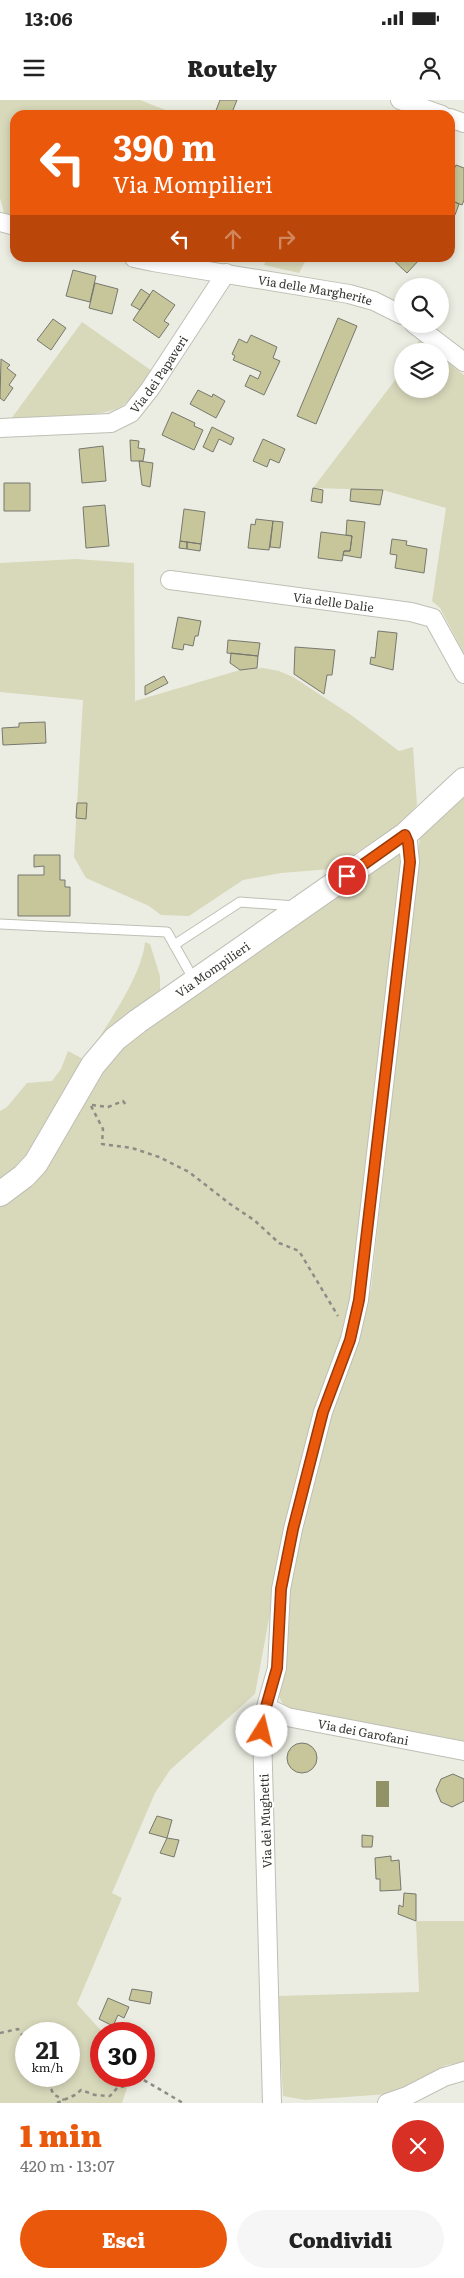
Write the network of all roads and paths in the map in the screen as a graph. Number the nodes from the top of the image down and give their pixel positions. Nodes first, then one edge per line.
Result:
1 (400, 100) edge
2 (428, 110) edge
3 (190, 263) edge
4 (226, 273) junction
5 (394, 311) edge
6 (426, 333) edge
7 (464, 362) edge
8 (0, 428) edge
9 (170, 580) dead end
10 (464, 674) edge
11 (464, 780) edge
12 (405, 835) junction
13 (304, 906) junction
14 (0, 924) edge
15 (174, 945) junction
16 (195, 982) junction
17 (126, 1106) dead end
18 (0, 1194) edge
19 (350, 1340) junction
20 (266, 1707) junction
21 (464, 1751) edge
22 (15, 2030) edge
23 (0, 2032) edge
24 (464, 2071) edge
25 (52, 2087) edge
26 (126, 2087) edge
27 (155, 2087) edge
28 (64, 2100) junction
29 (58, 2103) edge
30 (183, 2103) edge
31 (272, 2103) edge
32 (387, 2103) edge

1 - 2 street
3 - 4 street, Via delle Margherite
4 - 5 street, Via delle Margherite
4 - 8 street, Via dei Papaveri
6 - 7 street
9 - 10 street, Via delle Dalie
11 - 12 street, Via Mompilieri
12 - 13 street, Via Mompilieri
12 - 19 street, Via dei Mughetti
13 - 15 lane
13 - 16 street, Via Mompilieri
14 - 15 lane
15 - 16 lane
16 - 18 street, Via Mompilieri
17 - 19 path
19 - 20 street, Via dei Mughetti
20 - 21 street, Via dei Garofani
20 - 31 street, Via dei Mughetti
22 - 23 path
24 - 32 street
25 - 28 path
26 - 28 path
27 - 30 path
28 - 29 path

